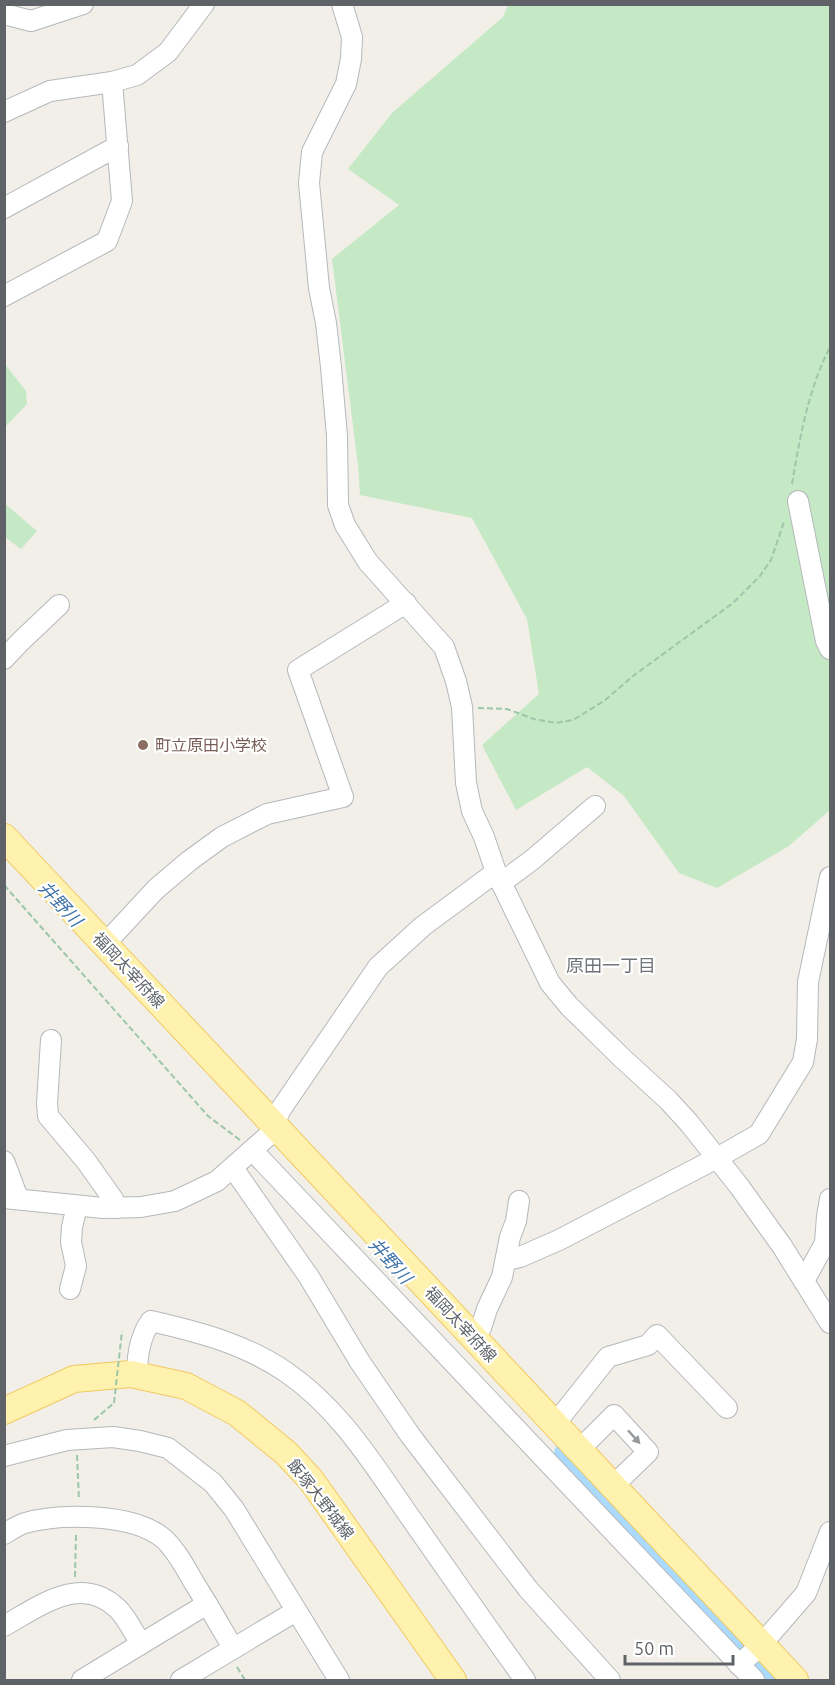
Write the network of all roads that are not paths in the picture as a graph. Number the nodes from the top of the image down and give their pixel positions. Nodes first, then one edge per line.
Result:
1 (83, 4) edge
2 (204, 4) edge
3 (342, 4) edge
4 (4, 14) edge
5 (112, 82) junction
6 (4, 112) edge
7 (118, 146) junction
8 (4, 208) edge
9 (4, 296) edge
10 (794, 493) road end
11 (406, 603) junction
12 (59, 605) dead end
13 (11, 647) edge
14 (831, 649) edge
15 (596, 806) dead end
16 (4, 837) edge
17 (499, 877) junction
18 (831, 877) edge
19 (105, 945) junction
20 (51, 1040) dead end
21 (273, 1124) junction
22 (252, 1150) junction
23 (717, 1158) junction
24 (4, 1161) edge
25 (233, 1168) junction
26 (11, 1198) edge
27 (831, 1199) edge
28 (519, 1201) dead end
29 (77, 1206) junction
30 (116, 1208) junction
31 (507, 1260) junction
32 (804, 1281) junction
33 (70, 1289) dead end
34 (831, 1323) edge
35 (472, 1336) junction
36 (505, 1375) junction
37 (136, 1376) junction
38 (484, 1395) junction
39 (727, 1408) dead end
40 (4, 1412) edge
41 (555, 1424) junction
42 (579, 1450) junction
43 (4, 1456) edge
44 (613, 1486) junction
45 (831, 1532) edge
46 (4, 1534) edge
47 (207, 1604) junction
48 (296, 1611) junction
49 (4, 1626) edge
50 (141, 1644) junction
51 (233, 1648) junction
52 (758, 1648) junction
53 (739, 1665) junction
54 (82, 1680) edge
55 (181, 1680) edge
56 (339, 1680) edge
57 (453, 1680) edge
58 (525, 1680) edge
59 (610, 1680) edge
60 (754, 1680) edge
61 (795, 1680) edge

1 - 4 street
2 - 5 street
3 - 11 street
5 - 6 street
5 - 7 street
7 - 8 street
7 - 9 street
10 - 14 street
11 - 17 street
11 - 19 street
12 - 13 street
15 - 17 street
16 - 19 main road, 福岡太宰府線
17 - 21 street
17 - 23 street
18 - 23 street
19 - 21 main road, 福岡太宰府線
20 - 30 street
21 - 22 street
21 - 35 main road, 福岡太宰府線
22 - 25 street
22 - 38 street
23 - 31 street
23 - 32 street
24 - 26 street
25 - 30 street
25 - 59 street
26 - 29 street
27 - 32 street
28 - 31 street
29 - 30 street
29 - 33 street
31 - 35 street
32 - 34 street
35 - 36 main road, 福岡太宰府線
36 - 38 street
36 - 41 main road, 福岡太宰府線
37 - 40 main road, 飯塚大野城線
37 - 57 main road, 飯塚大野城線
37 - 58 street
38 - 53 street
39 - 41 street
41 - 42 main road, 福岡太宰府線
42 - 44 main road, 福岡太宰府線
42 -> 44 street
43 - 48 street
44 - 52 main road, 福岡太宰府線
45 - 52 street
46 - 47 street
47 - 50 street
47 - 51 street
48 - 51 street
48 - 56 street
49 - 50 street
50 - 54 street
51 - 55 street
52 - 53 street
52 - 61 main road, 福岡太宰府線
53 - 60 street

